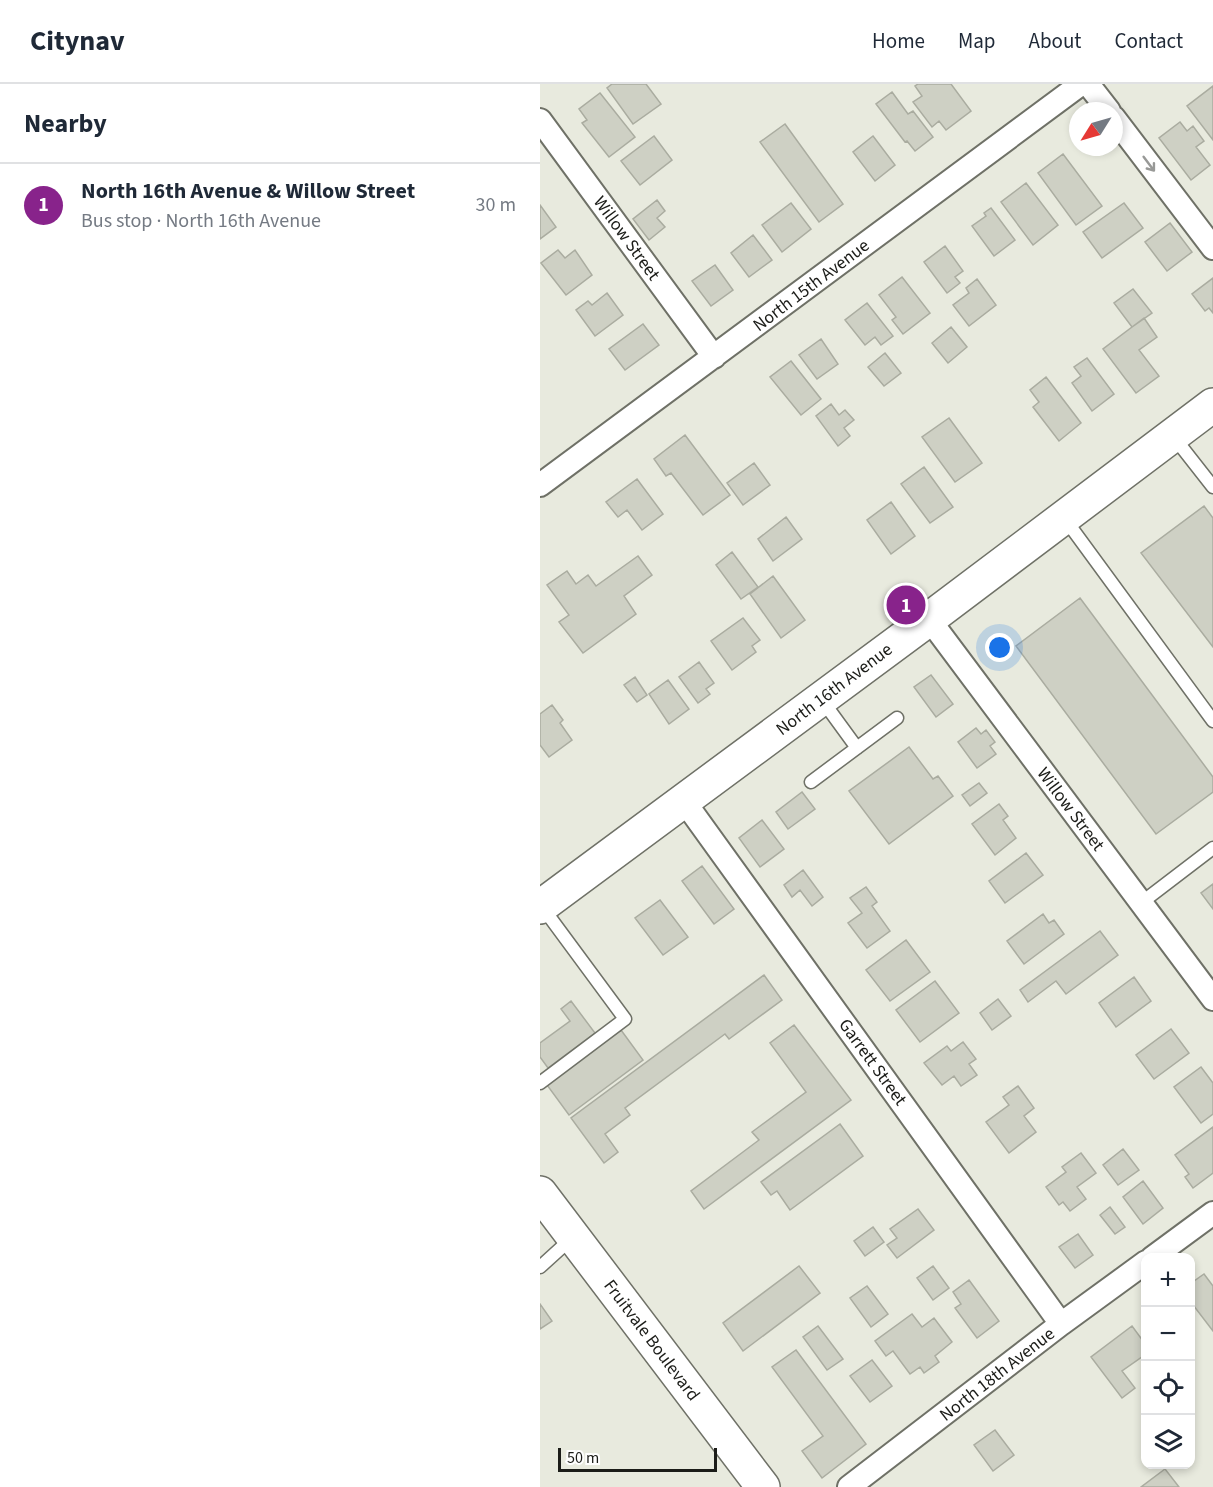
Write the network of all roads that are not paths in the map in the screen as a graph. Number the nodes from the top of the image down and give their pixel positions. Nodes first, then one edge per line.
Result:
1 (1081, 84) edge
2 (1088, 84) edge
3 (1102, 102) edge
4 (540, 120) edge
5 (1123, 130) edge
6 (1213, 248) edge
7 (714, 357) junction
8 (1213, 405) edge
9 (1173, 435) junction
10 (540, 485) edge
11 (1213, 487) edge
12 (1064, 517) junction
13 (929, 619) junction
14 (821, 699) junction
15 (897, 718) dead end
16 (1213, 721) edge
17 (857, 748) junction
18 (811, 782) dead end
19 (684, 801) junction
20 (1213, 849) edge
21 (1141, 903) junction
22 (541, 906) edge
23 (1213, 999) edge
24 (540, 1083) edge
25 (540, 1192) edge
26 (1213, 1213) edge
27 (574, 1236) junction
28 (1158, 1253) edge
29 (1141, 1266) edge
30 (540, 1267) edge
31 (1061, 1324) junction
32 (763, 1487) edge
33 (849, 1487) edge

1 - 7 street, North 15th Avenue
2 - 3 street
4 - 7 street, Willow Street
5 -> 6 street
7 - 10 street, North 15th Avenue
8 - 9 main road, North 16th Avenue
9 - 11 lane
9 - 12 main road, North 16th Avenue
12 - 13 main road, North 16th Avenue
12 - 16 lane
13 - 14 main road, North 16th Avenue
13 - 21 street, Willow Street
14 - 17 lane
14 - 19 main road, North 16th Avenue
15 - 17 lane
17 - 18 lane
19 - 22 main road, North 16th Avenue
19 - 31 street, Garrett Street
20 - 21 lane
21 - 23 street, Willow Street
22 - 24 lane
25 - 27 main road, Fruitvale Boulevard
26 - 28 street
27 - 30 lane
27 - 32 main road, Fruitvale Boulevard
29 - 31 street, North 18th Avenue
31 - 33 street, North 18th Avenue

